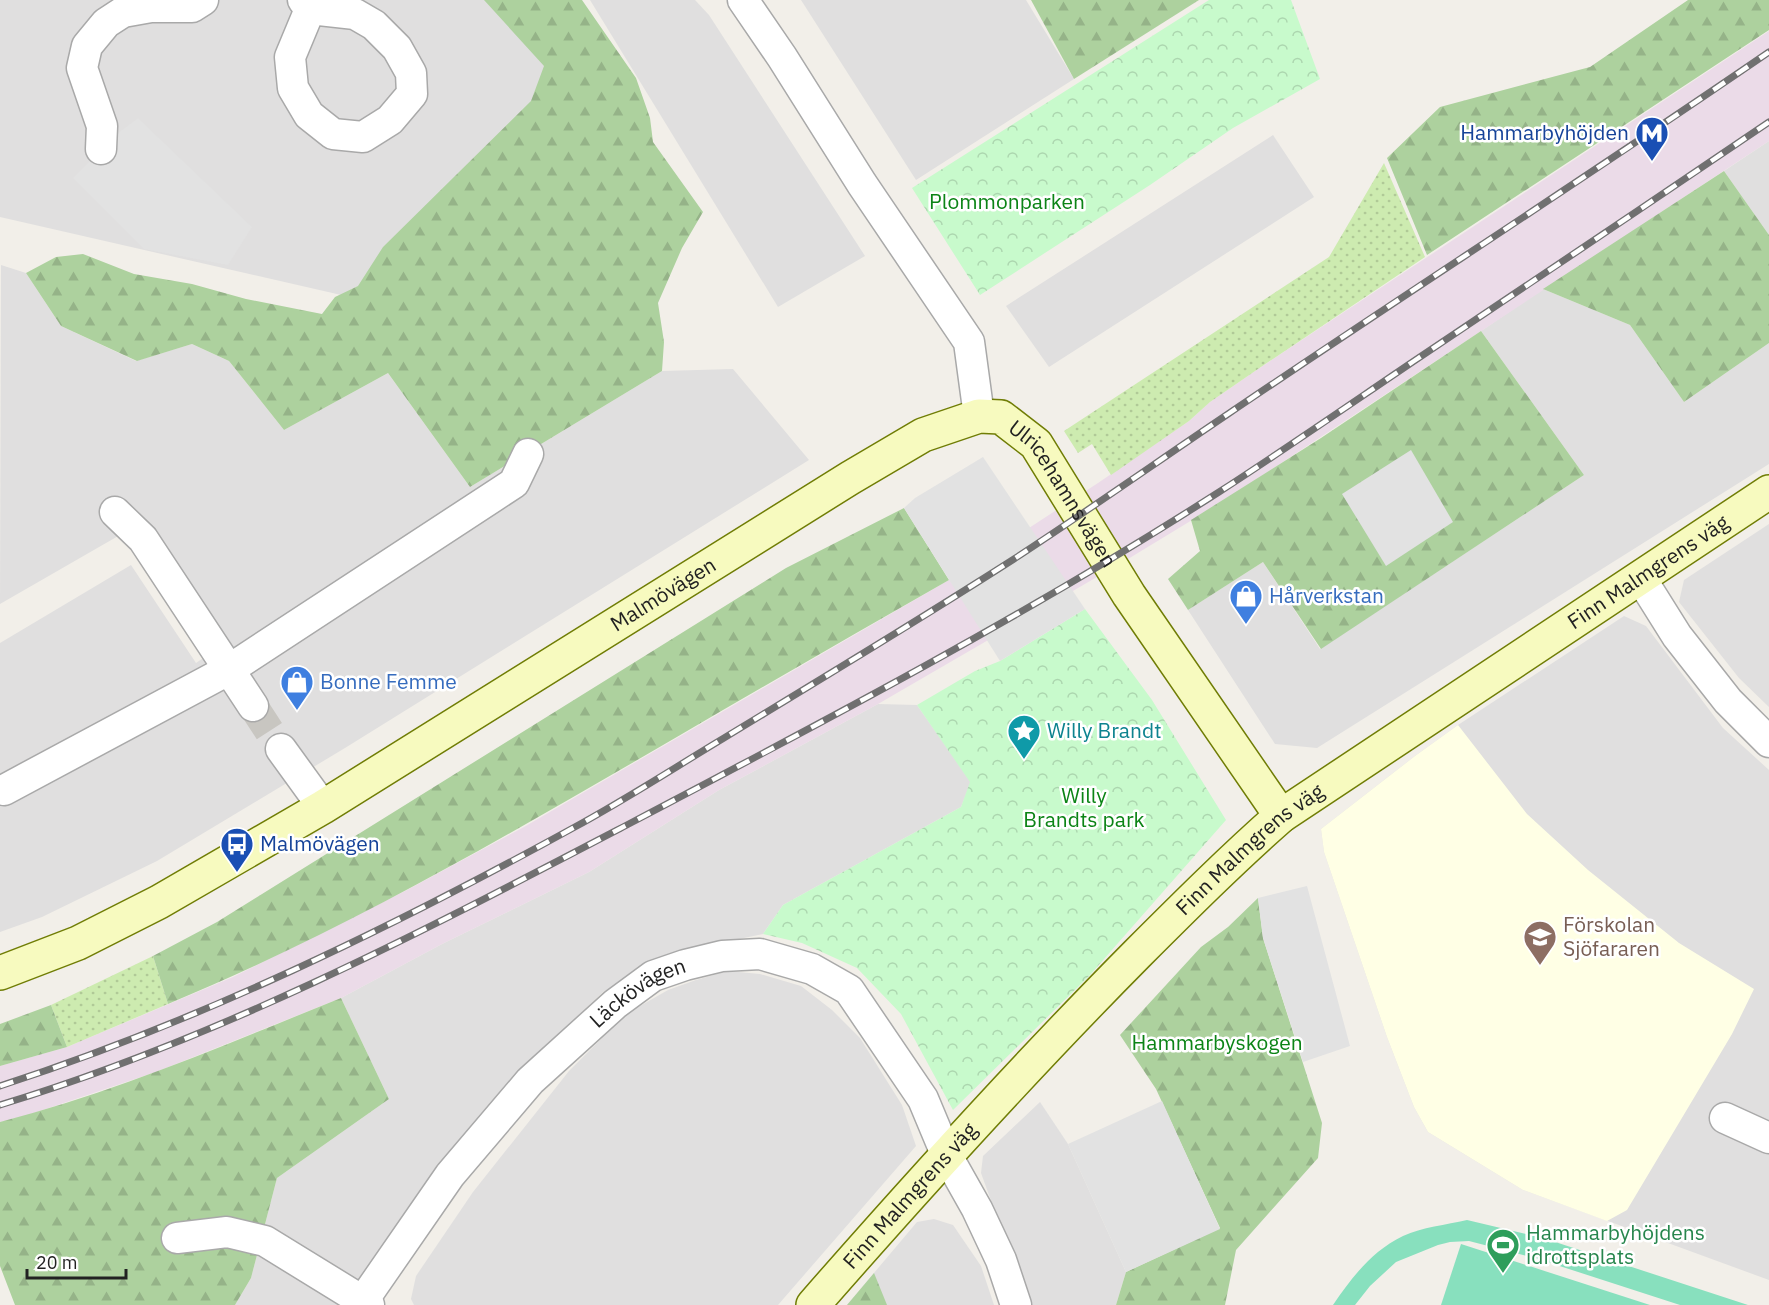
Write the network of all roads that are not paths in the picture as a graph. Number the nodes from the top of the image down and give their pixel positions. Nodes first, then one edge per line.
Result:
1 (203, 0) edge
2 (743, 0) edge
3 (306, 4) edge
4 (101, 149) dead end
5 (980, 416) junction
6 (528, 454) dead end
7 (1769, 492) edge
8 (115, 512) dead end
9 (1640, 577) junction
10 (230, 669) junction
11 (254, 706) tunnel mouth
12 (1769, 742) edge
13 (281, 749) tunnel mouth
14 (4, 790) dead end
15 (324, 807) junction
16 (1281, 816) junction
17 (0, 973) edge
18 (1725, 1118) dead end
19 (1769, 1138) edge
20 (946, 1154) junction
21 (177, 1239) dead end
22 (364, 1303) edge
23 (813, 1305) edge
24 (1016, 1305) edge

1 - 4 street
2 - 5 street, Ulricehamnsvägen
3 - 3 street
5 - 15 street, Malmövägen
5 - 16 street, Ulricehamnsvägen
6 - 10 street
7 - 9 street, Finn Malmgrens väg
8 - 10 street
9 - 12 street
9 - 16 street, Finn Malmgrens väg
10 - 11 street
10 - 14 street
13 - 15 street
15 - 17 street, Malmövägen
16 - 20 street, Finn Malmgrens väg
18 - 19 street
20 - 22 street, Läckövägen
20 - 23 street, Finn Malmgrens väg
20 - 24 street, Läckövägen
21 - 22 street

